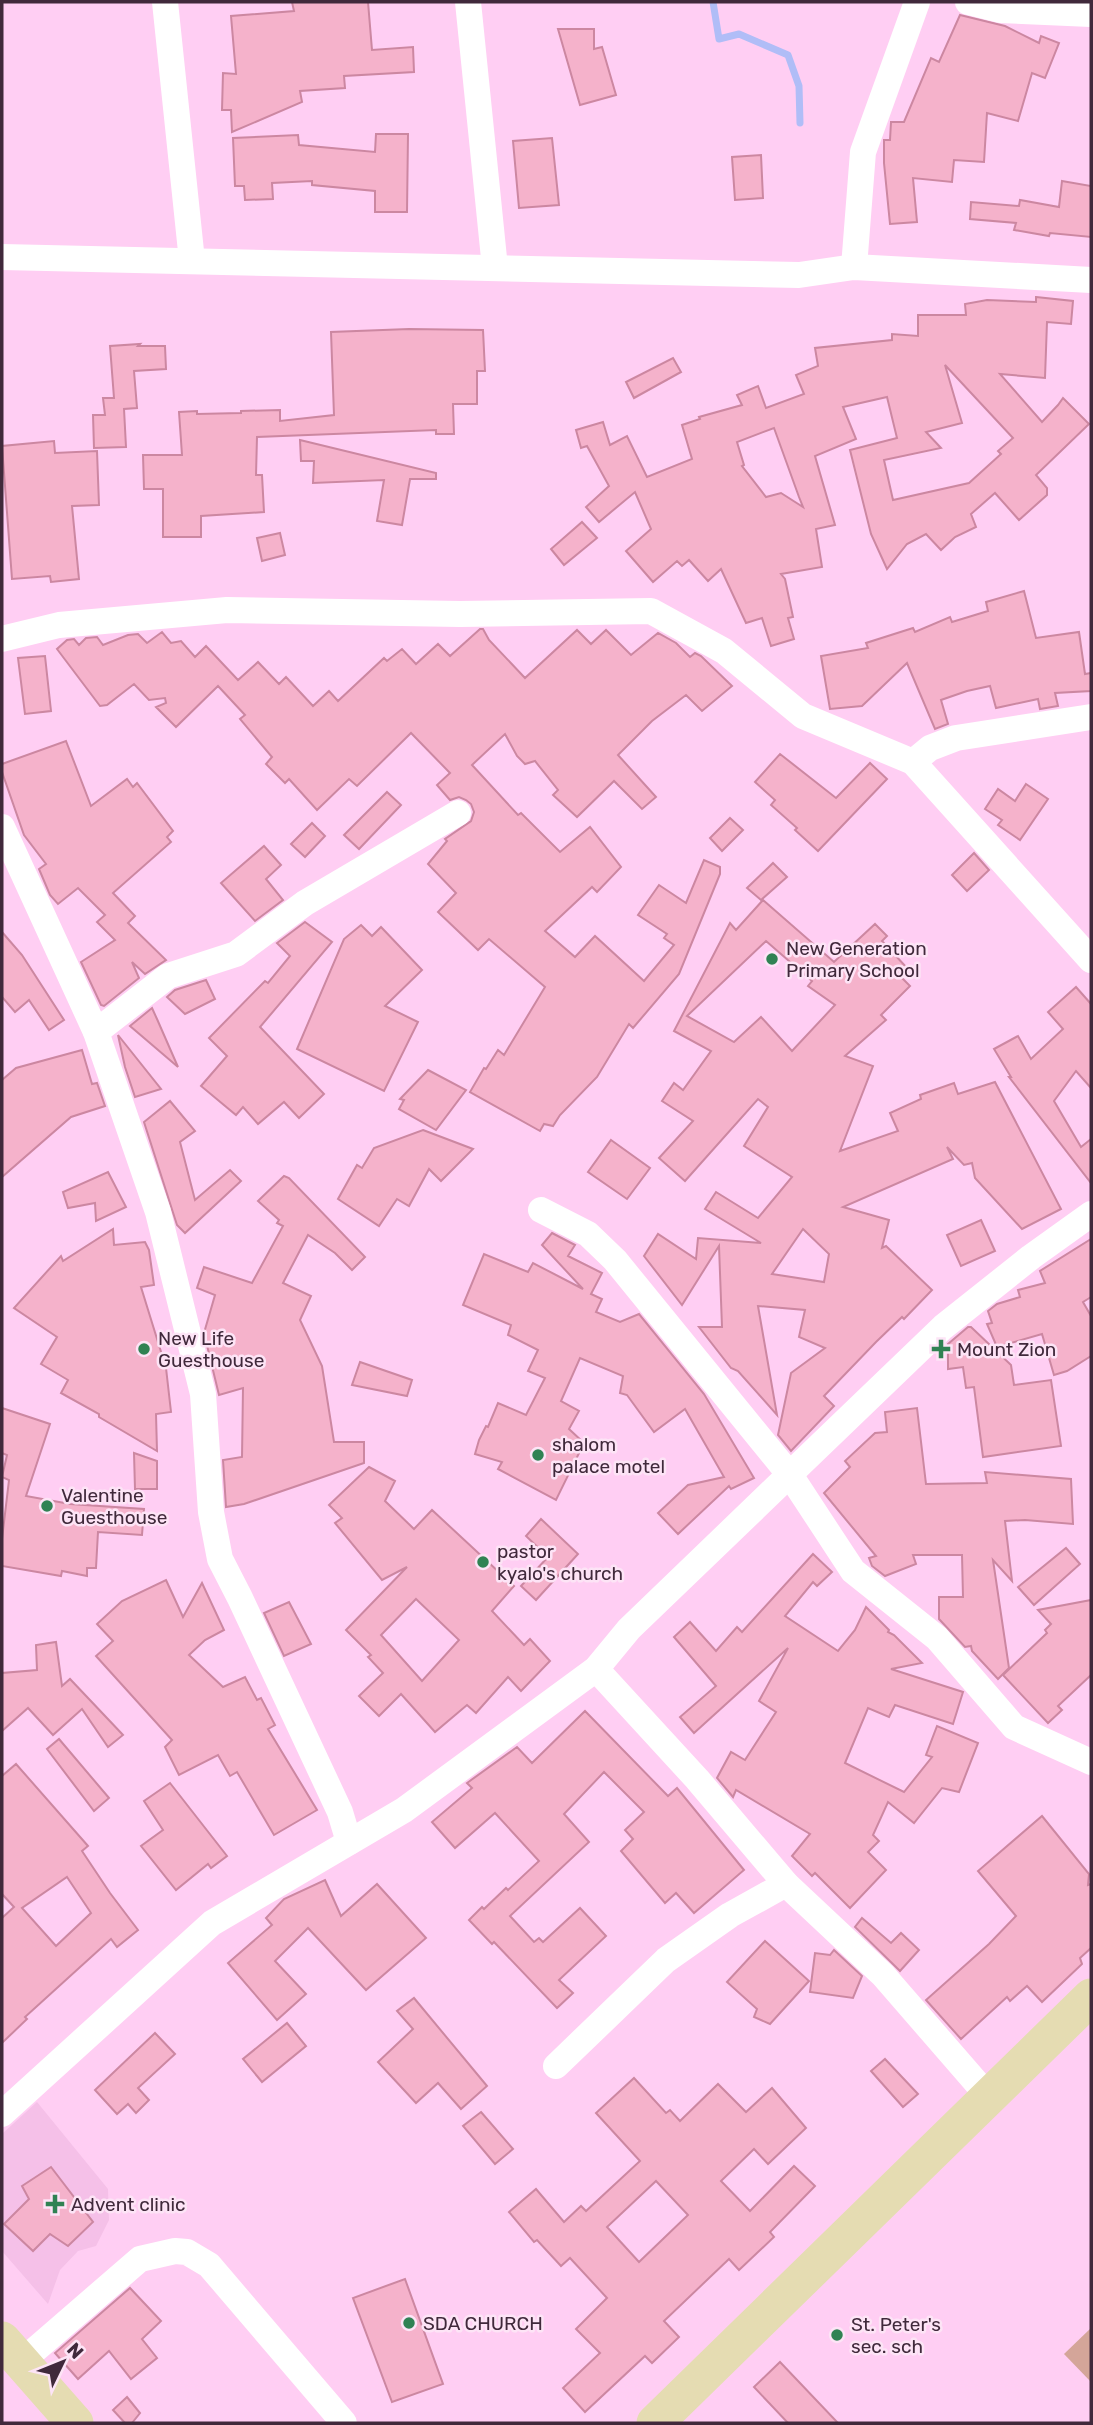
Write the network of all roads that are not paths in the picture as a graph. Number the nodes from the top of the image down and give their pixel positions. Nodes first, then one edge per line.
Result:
1 (165, 2) edge
2 (468, 2) edge
3 (917, 2) edge
4 (968, 2) edge
5 (1091, 14) edge
6 (2, 257) edge
7 (192, 261) junction
8 (854, 267) junction
9 (495, 268) junction
10 (1091, 280) edge
11 (2, 639) edge
12 (1091, 718) edge
13 (913, 762) junction
14 (458, 813) dead end
15 (2, 827) edge
16 (1091, 960) edge
17 (96, 1032) junction
18 (541, 1210) dead end
19 (1091, 1214) edge
20 (790, 1475) junction
21 (596, 1669) junction
22 (1091, 1762) edge
23 (349, 1842) junction
24 (786, 1884) junction
25 (1091, 1997) edge
26 (556, 2066) dead end
27 (988, 2096) junction
28 (2, 2114) edge
29 (7, 2348) edge
30 (75, 2423) edge
31 (345, 2423) edge
32 (655, 2423) edge

1 - 7 street
2 - 9 street
3 - 8 street
4 - 5 street
6 - 7 street
7 - 9 street
8 - 9 street
8 - 10 street
11 - 13 street
12 - 13 street
13 - 16 street
14 - 17 street
15 - 17 street
17 - 23 street
18 - 20 street
19 - 20 street
20 - 21 street
20 - 22 street
21 - 23 street
21 - 24 street
23 - 28 street
24 - 26 street
24 - 27 street
25 - 27 street
27 - 32 street
29 - 30 street
29 - 31 street

